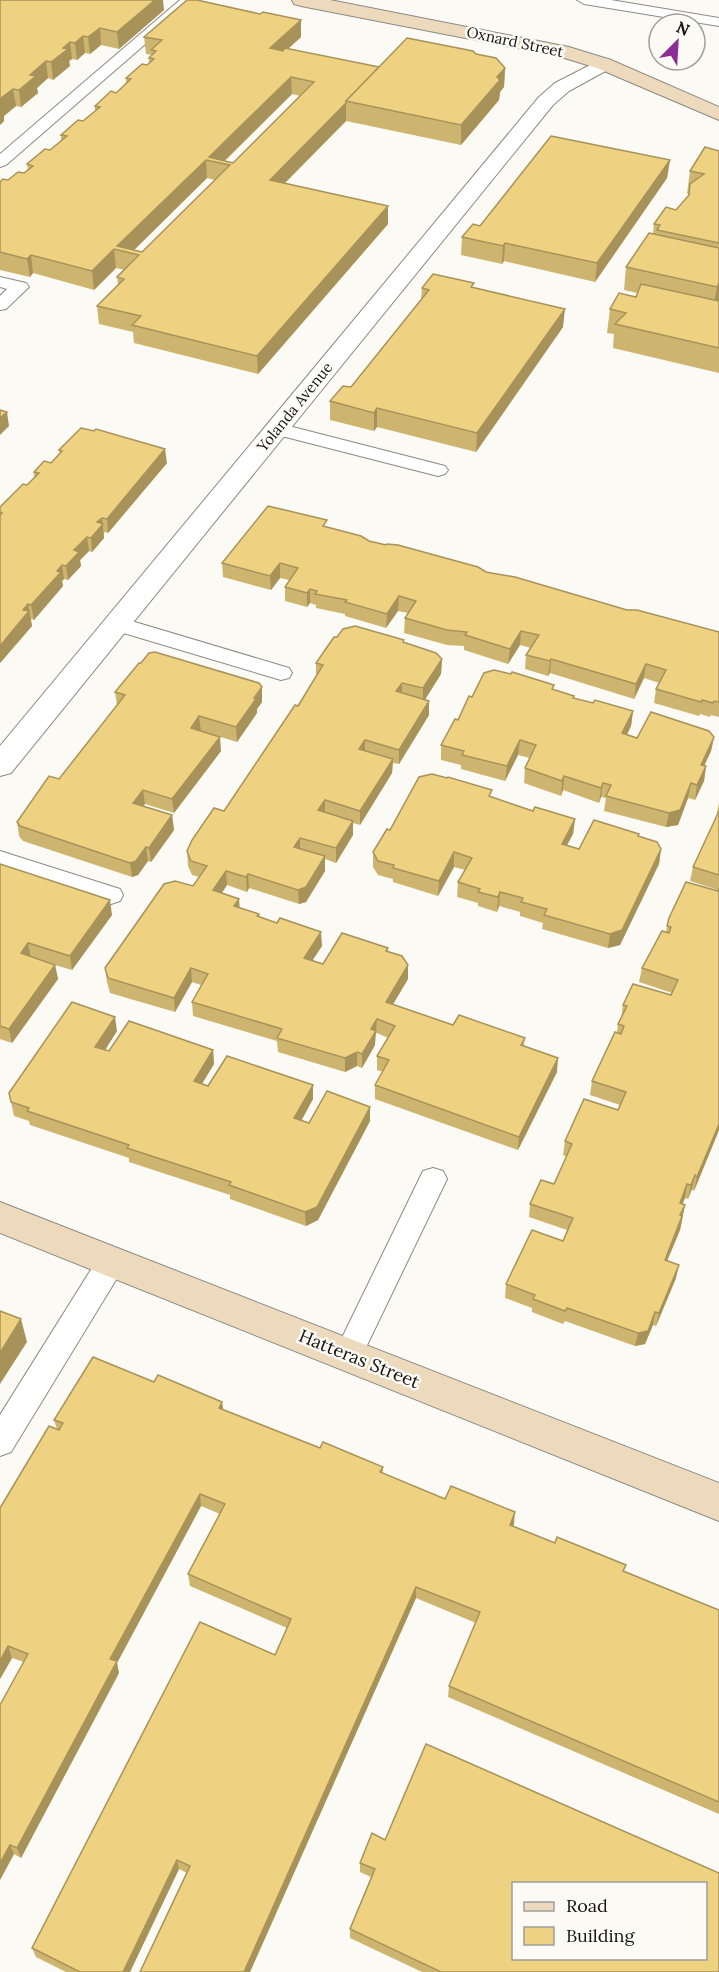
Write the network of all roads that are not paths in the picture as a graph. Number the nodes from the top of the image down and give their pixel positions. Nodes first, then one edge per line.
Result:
1 (189, 0) edge
2 (301, 0) edge
3 (584, 0) edge
4 (719, 22) edge
5 (604, 64) junction
6 (719, 114) edge
7 (0, 162) edge
8 (0, 282) edge
9 (0, 305) edge
10 (277, 429) junction
11 (438, 470) dead end
12 (118, 624) junction
13 (281, 673) dead end
14 (0, 766) edge
15 (0, 860) edge
16 (111, 895) dead end
17 (433, 1179) dead end
18 (0, 1216) edge
19 (112, 1261) junction
20 (348, 1355) junction
21 (0, 1442) edge
22 (719, 1502) edge

1 - 7 lane
2 - 5 main road, Oxnard Street
3 - 4 lane
5 - 6 main road, Oxnard Street
5 - 10 street, Yolanda Avenue
8 - 9 lane
10 - 11 lane
10 - 12 street, Yolanda Avenue
12 - 13 lane
12 - 14 street, Yolanda Avenue
15 - 16 lane
17 - 20 lane
18 - 19 main road, Hatteras Street
19 - 20 main road, Hatteras Street
19 - 21 lane
20 - 22 main road, Hatteras Street

